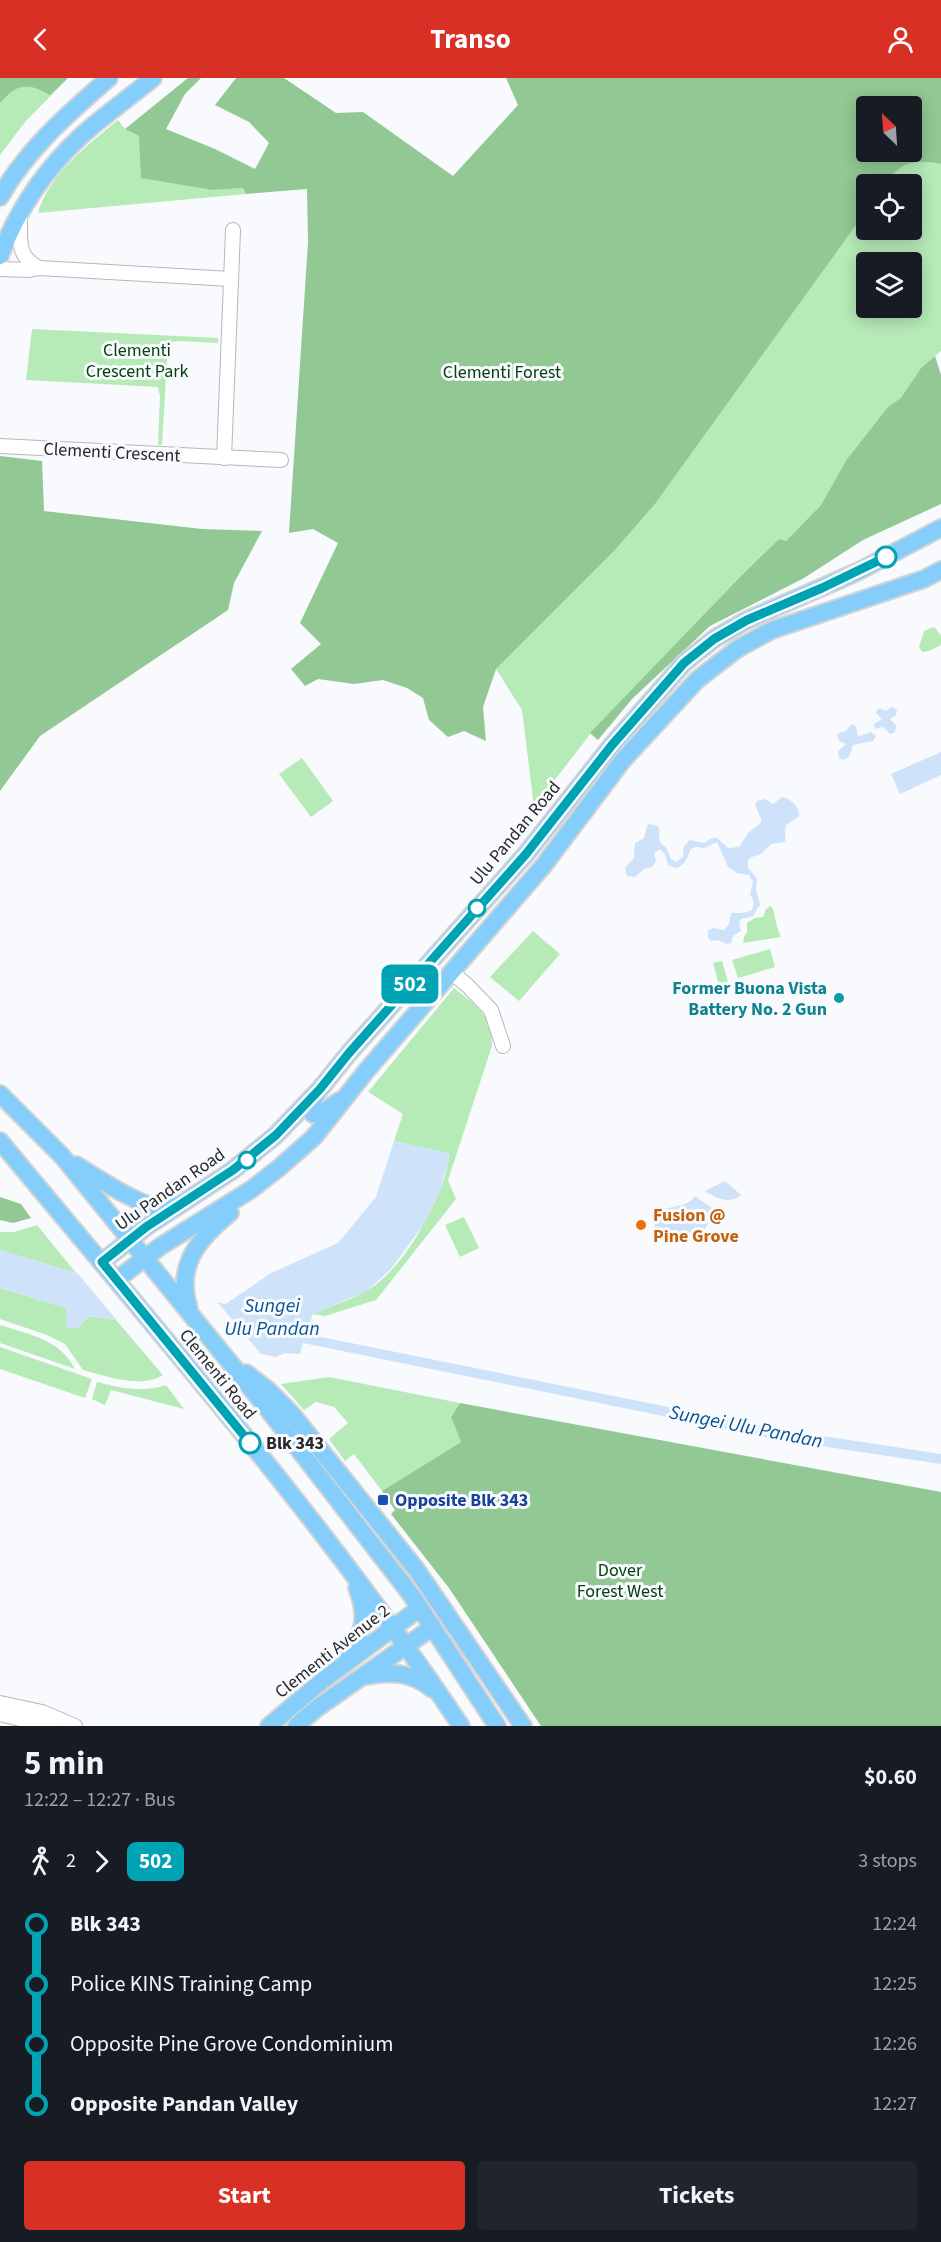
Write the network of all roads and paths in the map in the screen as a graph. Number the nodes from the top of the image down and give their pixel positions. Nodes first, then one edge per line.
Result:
1 (109, 78) edge
2 (153, 78) edge
3 (0, 197) edge
4 (20, 213) junction
5 (233, 230) dead end
6 (0, 256) edge
7 (39, 268) junction
8 (0, 269) edge
9 (231, 279) junction
10 (0, 446) edge
11 (224, 458) junction
12 (281, 460) dead end
13 (941, 528) edge
14 (941, 541) edge
15 (941, 570) edge
16 (857, 572) junction
17 (924, 579) junction
18 (941, 581) edge
19 (451, 972) junction
20 (502, 1046) dead end
21 (320, 1089) junction
22 (354, 1089) junction
23 (0, 1094) edge
24 (0, 1141) edge
25 (62, 1156) junction
26 (252, 1189) junction
27 (182, 1204) junction
28 (131, 1239) junction
29 (146, 1257) junction
30 (102, 1262) junction
31 (116, 1280) junction
32 (191, 1314) junction
33 (228, 1360) junction
34 (350, 1571) junction
35 (420, 1608) junction
36 (433, 1627) junction
37 (393, 1629) junction
38 (406, 1646) junction
39 (345, 1663) junction
40 (363, 1676) junction
41 (444, 1700) junction
42 (0, 1703) edge
43 (0, 1714) edge
44 (49, 1726) edge
45 (75, 1726) edge
46 (269, 1726) edge
47 (296, 1726) edge
48 (461, 1726) edge
49 (497, 1726) edge
50 (523, 1726) edge

1 - 3 main road
2 - 4 main road
4 - 6 main road
4 - 7 street
5 - 9 street
7 - 8 street
7 - 9 street
9 - 11 street
10 - 11 street, Clementi Crescent
11 - 12 street, Clementi Crescent
13 - 16 main road, Ulu Pandan Road
14 - 16 main road
15 - 17 main road
16 - 21 main road, Ulu Pandan Road
17 - 18 main road
17 - 19 main road
19 - 20 street
19 - 22 main road
21 - 22 main road
21 - 27 main road, Ulu Pandan Road
22 - 26 main road
23 - 25 main road, Clementi Road
24 - 30 main road, Clementi Road
25 - 27 main road
25 - 28 main road, Clementi Road
26 - 29 main road
26 - 32 main road
27 - 28 main road, Ulu Pandan Road
28 - 29 main road, Clementi Road
28 - 30 main road, Ulu Pandan Road
29 - 31 main road
29 - 32 main road, Clementi Road
30 - 31 main road, Clementi Road
31 - 34 main road, Clementi Road
32 - 33 main road, Clementi Road
33 - 35 main road, Clementi Road
33 - 50 main road, Clementi Road
34 - 37 main road, Clementi Road
34 - 39 main road
35 - 36 main road, Clementi Road
35 - 37 main road, Clementi Avenue 2
36 - 38 main road, Clementi Avenue 2
36 - 49 main road, Clementi Road
37 - 38 main road, Clementi Road
37 - 39 main road, Clementi Avenue 2
38 - 40 main road, Clementi Avenue 2
38 - 41 main road, Clementi Road
39 - 46 main road, Clementi Avenue 2
40 - 41 main road
40 - 47 main road, Clementi Avenue 2
41 - 48 main road, Clementi Road
42 - 45 street
43 - 44 street

